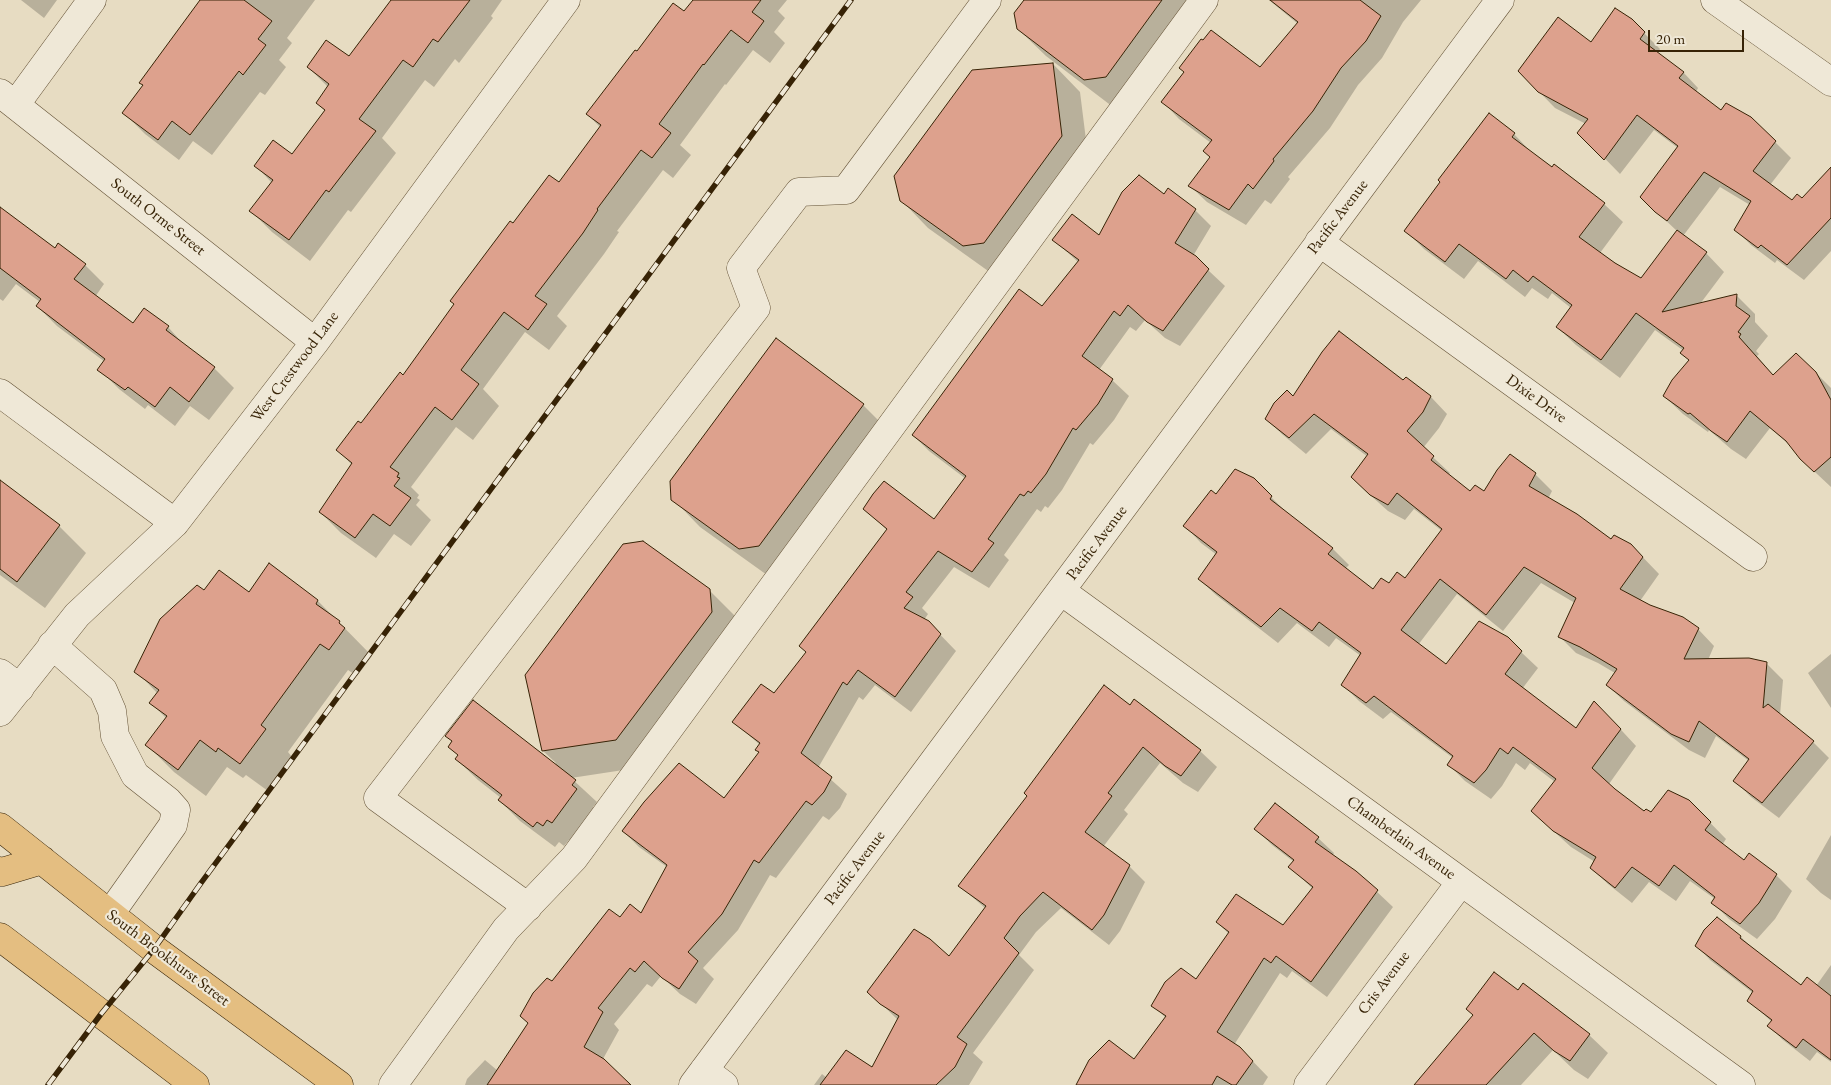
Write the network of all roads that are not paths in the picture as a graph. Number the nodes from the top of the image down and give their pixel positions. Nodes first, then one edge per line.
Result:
1 (92, 0) edge
2 (566, 0) edge
3 (987, 0) edge
4 (1204, 0) edge
5 (1500, 0) edge
6 (1715, 0) edge
7 (1831, 82) edge
8 (8, 98) edge
9 (1319, 242) junction
10 (315, 342) junction
11 (0, 393) edge
12 (175, 524) junction
13 (1754, 557) dead end
14 (1061, 591) junction
15 (52, 645) junction
16 (10, 680) edge
17 (0, 712) edge
18 (0, 827) edge
19 (42, 860) junction
20 (0, 872) edge
21 (1461, 882) junction
22 (528, 907) junction
23 (110, 914) junction
24 (0, 937) edge
25 (707, 1080) edge
26 (195, 1085) edge
27 (339, 1085) edge
28 (393, 1085) edge
29 (1308, 1085) edge
30 (1740, 1085) edge

1 - 8 street
2 - 10 street, West Crestwood Lane
3 - 22 street
4 - 22 street
5 - 9 street, Pacific Avenue
6 - 7 street
8 - 10 street, South Orme Street
9 - 13 street, Dixie Drive
9 - 14 street, Pacific Avenue
10 - 12 street, West Crestwood Lane
11 - 12 street
12 - 15 street, West Crestwood Lane
14 - 21 street, Chamberlain Avenue
14 - 25 street, Pacific Avenue
15 - 16 street, West Crestwood Lane
15 - 23 street
16 - 17 street, West Crestwood Lane
18 - 19 main road, South Brookhurst Street
19 - 20 main road
19 - 23 main road, South Brookhurst Street
21 - 29 street, Cris Avenue
21 - 30 street, Chamberlain Avenue
22 - 28 street
23 - 27 main road, South Brookhurst Street
24 - 26 main road

